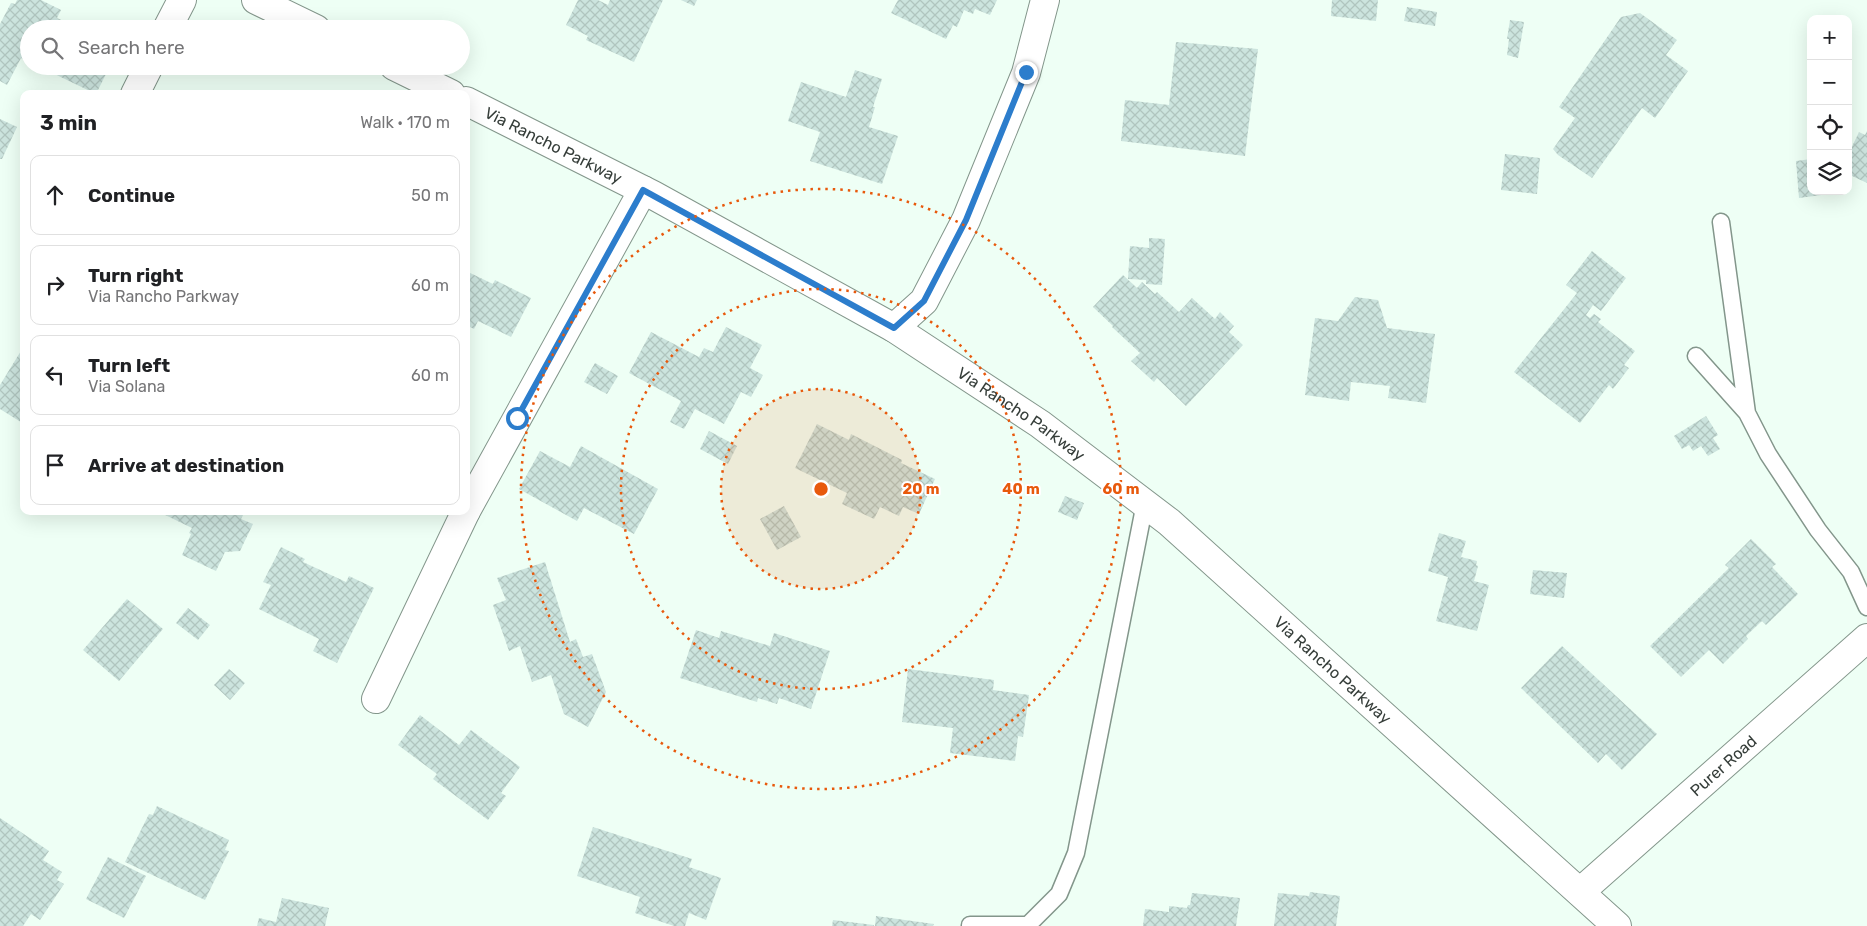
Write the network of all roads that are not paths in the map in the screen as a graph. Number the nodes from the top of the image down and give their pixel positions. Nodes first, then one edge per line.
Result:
1 (182, 0) edge
2 (256, 0) edge
3 (1045, 0) edge
4 (172, 20) edge
5 (297, 20) edge
6 (144, 75) edge
7 (412, 75) edge
8 (137, 90) edge
9 (443, 90) edge
10 (470, 103) edge
11 (643, 190) junction
12 (1721, 222) dead end
13 (894, 328) junction
14 (1696, 356) dead end
15 (1746, 413) junction
16 (1145, 503) junction
17 (470, 504) edge
18 (464, 515) edge
19 (1867, 606) edge
20 (1867, 638) edge
21 (376, 700) dead end
22 (1580, 892) junction
23 (970, 926) edge
24 (1617, 926) edge

1 - 4 main road
2 - 5 main road
3 - 13 main road
6 - 8 main road
7 - 9 main road
10 - 11 main road, Via Rancho Parkway
11 - 13 main road, Via Rancho Parkway
11 - 17 main road
12 - 15 lane
13 - 16 main road, Via Rancho Parkway
14 - 15 lane
15 - 19 lane
16 - 22 main road, Via Rancho Parkway
16 - 23 lane
18 - 21 main road
20 - 22 main road, Purer Road
22 - 24 main road, Via Rancho Parkway

